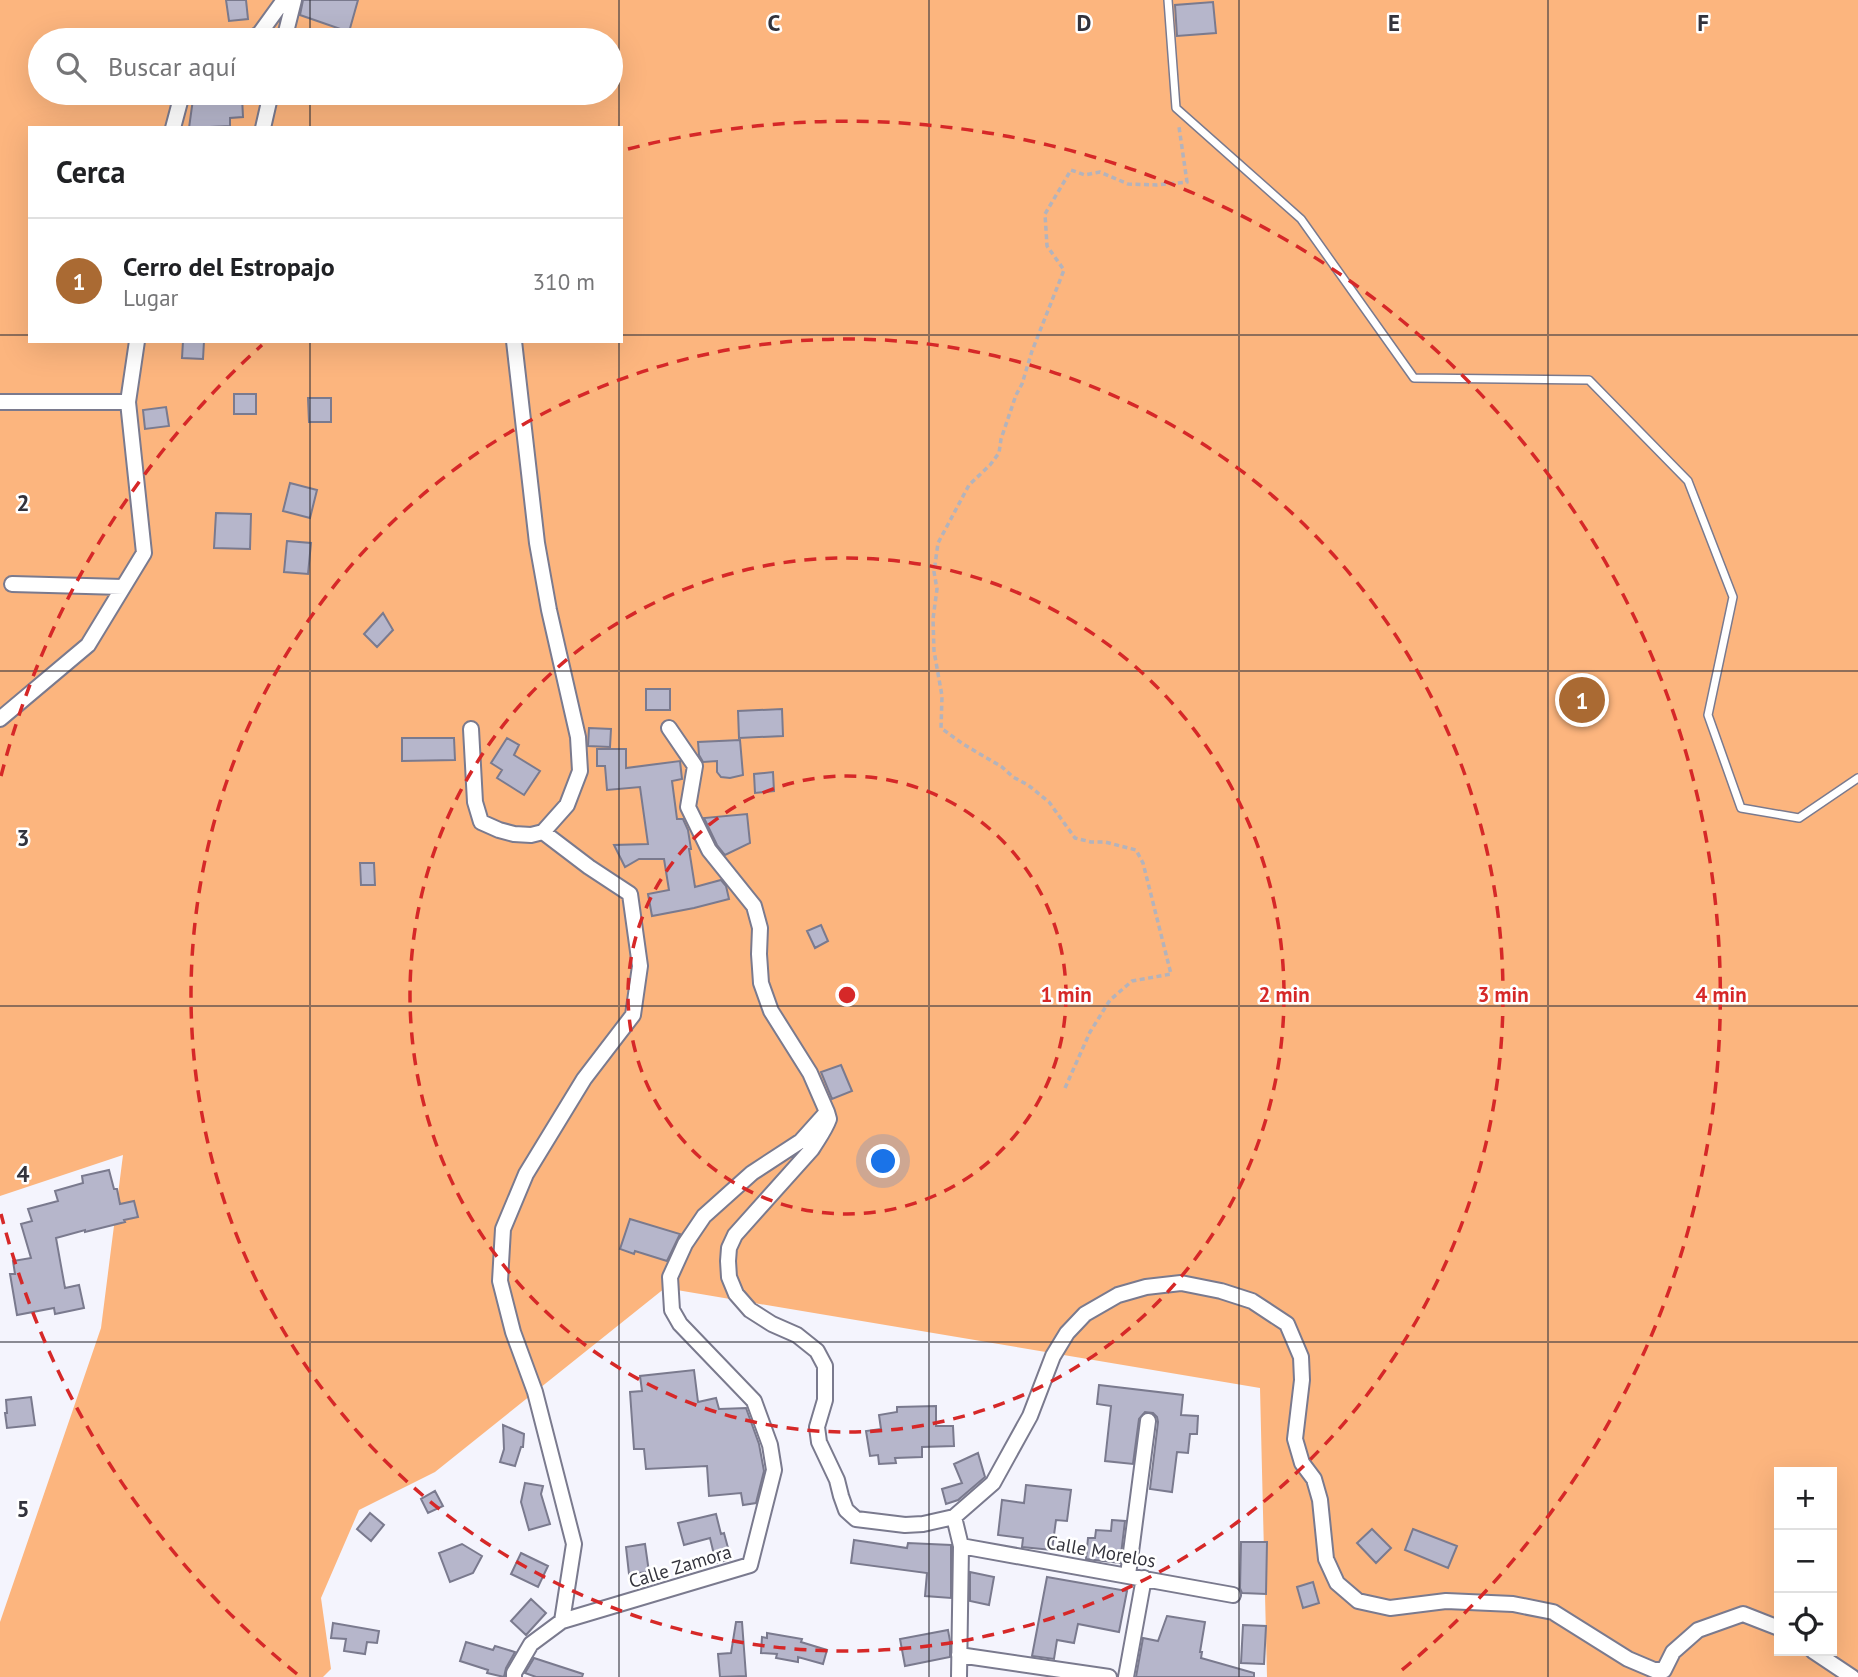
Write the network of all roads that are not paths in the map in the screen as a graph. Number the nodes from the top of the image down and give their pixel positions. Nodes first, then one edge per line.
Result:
1 (284, 0) edge
2 (294, 0) edge
3 (1168, 0) edge
4 (264, 28) edge
5 (287, 28) edge
6 (179, 105) edge
7 (268, 105) edge
8 (174, 126) edge
9 (263, 126) edge
10 (137, 343) edge
11 (514, 343) edge
12 (0, 402) edge
13 (128, 402) junction
14 (12, 584) dead end
15 (123, 587) junction
16 (0, 719) edge
17 (668, 728) dead end
18 (471, 729) dead end
19 (1858, 778) edge
20 (543, 832) junction
21 (827, 1112) junction
22 (1148, 1422) dead end
23 (954, 1517) junction
24 (961, 1546) junction
25 (1128, 1575) junction
26 (1144, 1578) junction
27 (1233, 1595) dead end
28 (562, 1621) junction
29 (1774, 1626) edge
30 (959, 1655) junction
31 (1820, 1656) edge
32 (514, 1677) edge
33 (959, 1677) edge
34 (1108, 1677) edge
35 (1126, 1677) edge
36 (1852, 1677) edge

1 - 4 street
2 - 5 street
3 - 19 lane
6 - 8 street
7 - 9 street
10 - 13 street
11 - 20 street
12 - 13 street
13 - 15 street
14 - 15 street
15 - 16 street
17 - 21 street
18 - 20 street
20 - 28 street
21 - 23 street
21 - 28 street, Calle Zamora
22 - 25 street
23 - 24 street
23 - 29 street
24 - 25 street, Calle Morelos
24 - 30 street
25 - 26 street, Calle Morelos
26 - 27 street, Calle Morelos
26 - 35 street
28 - 32 street, Calle Zamora
30 - 33 street
30 - 34 street
31 - 36 street

